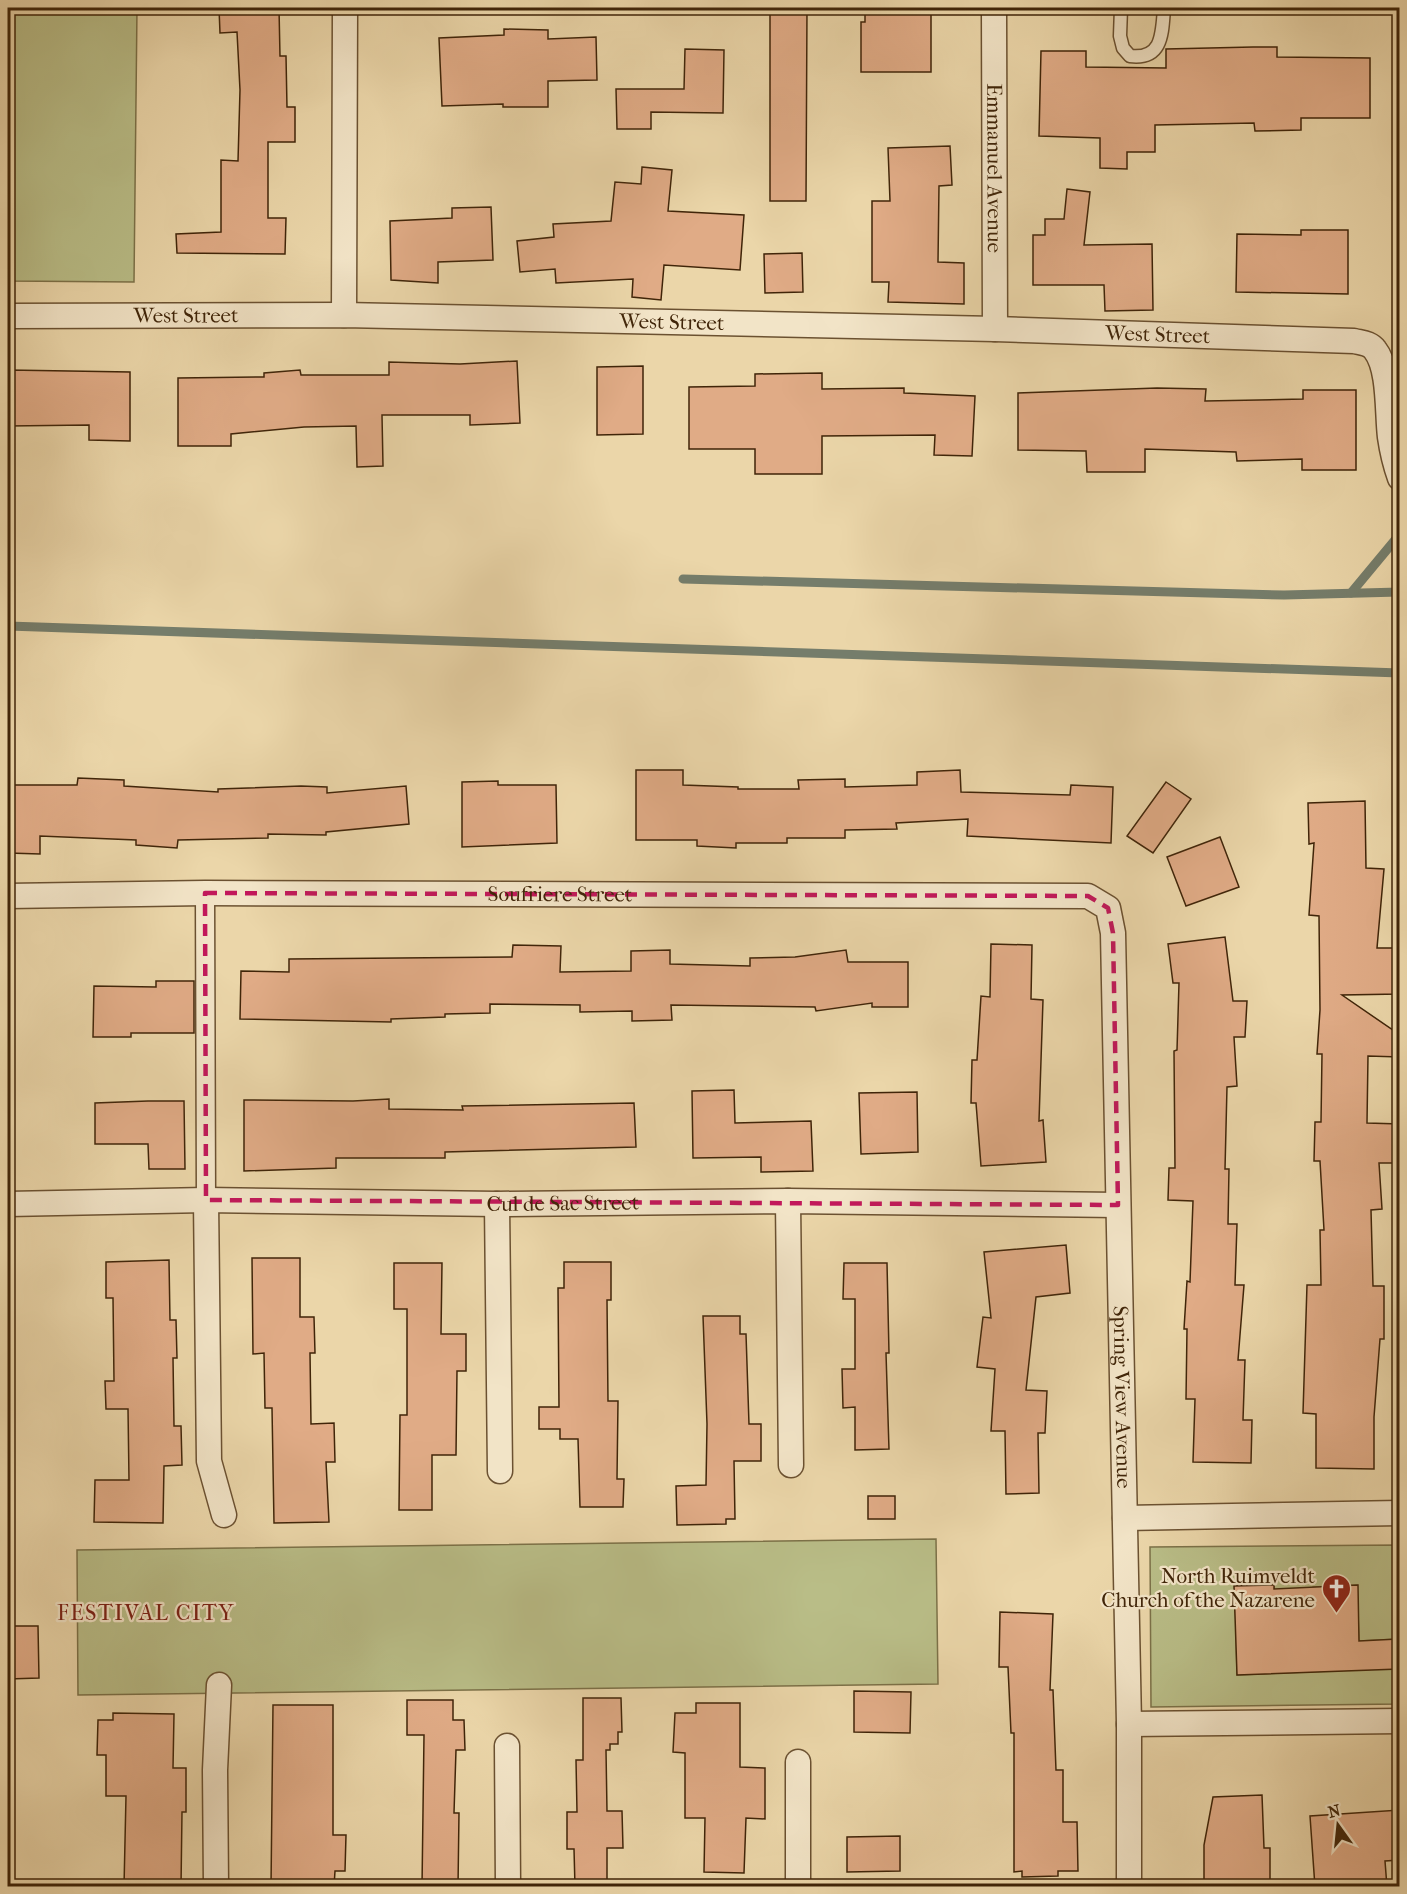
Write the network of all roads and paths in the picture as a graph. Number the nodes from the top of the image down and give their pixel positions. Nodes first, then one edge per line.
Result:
1 (345, 8) edge
2 (994, 8) edge
3 (1121, 8) edge
4 (1164, 8) edge
5 (344, 315) junction
6 (8, 316) edge
7 (995, 329) junction
8 (1400, 478) edge
9 (206, 893) junction
10 (8, 896) edge
11 (1108, 908) joint
12 (206, 1200) junction
13 (788, 1201) junction
14 (497, 1203) junction
15 (8, 1204) edge
16 (1118, 1205) junction
17 (791, 1465) dead end
18 (500, 1471) dead end
19 (1400, 1514) edge
20 (224, 1515) dead end
21 (1125, 1518) junction
22 (219, 1685) dead end
23 (1400, 1721) edge
24 (1129, 1724) junction
25 (507, 1746) dead end
26 (798, 1762) dead end
27 (216, 1887) edge
28 (508, 1887) edge
29 (798, 1887) edge
30 (1129, 1887) edge

1 - 5 street
2 - 7 street, Emmanuel Avenue
3 - 4 lane
5 - 6 street, West Street
5 - 7 street, West Street
7 - 8 street, West Street
9 - 10 street, Soufriere Street
9 - 11 street, Soufriere Street
9 - 12 street
11 - 16 street, Spring View Avenue
12 - 14 street, Cul de Sac Street
12 - 15 street, Cul de Sac Street
12 - 20 street
13 - 14 street, Cul de Sac Street
13 - 16 street, Cul de Sac Street
13 - 17 street
14 - 18 street
16 - 21 street, Spring View Avenue
19 - 21 street
21 - 24 street, Spring View Avenue
22 - 27 street
23 - 24 street
24 - 30 street, Spring View Avenue
25 - 28 street
26 - 29 street

